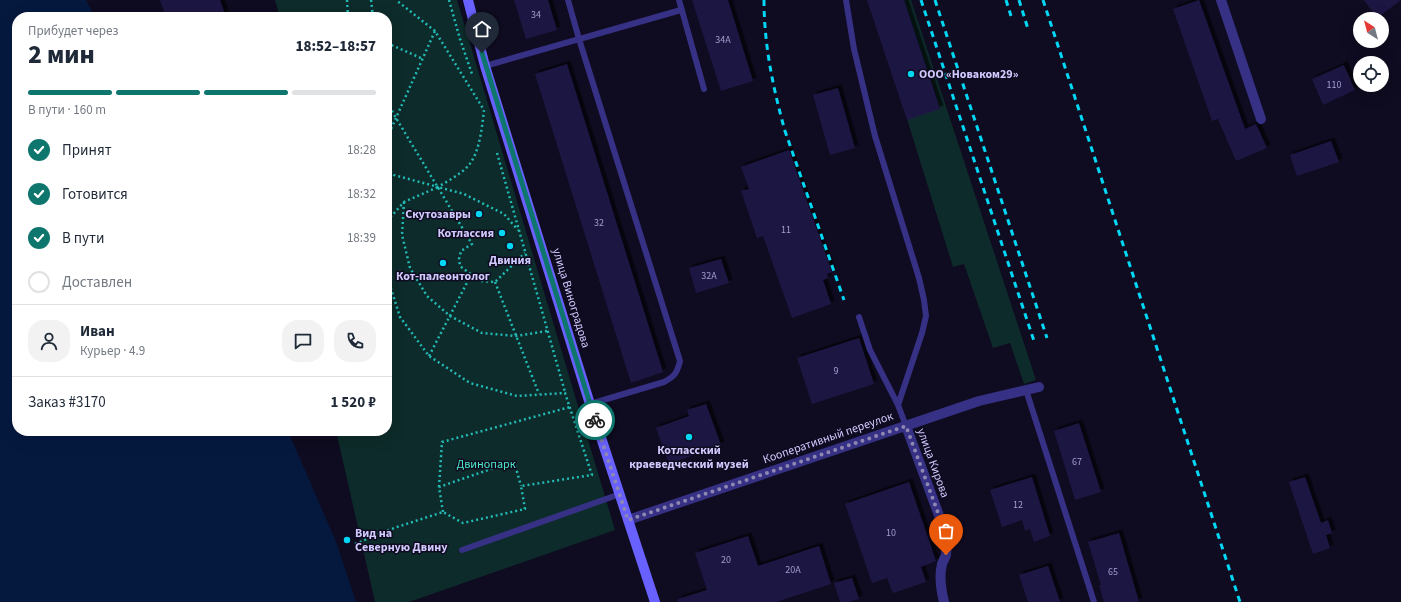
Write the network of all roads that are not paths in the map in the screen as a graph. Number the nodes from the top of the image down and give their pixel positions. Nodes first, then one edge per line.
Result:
1 (468, 0) edge
2 (568, 0) edge
3 (679, 0) edge
4 (846, 0) edge
5 (1221, 0) edge
6 (681, 10) junction
7 (579, 39) junction
8 (485, 66) junction
9 (704, 88) dead end
10 (1261, 119) dead end
11 (859, 317) dead end
12 (1038, 387) dead end
13 (1026, 390) junction
14 (590, 404) junction
15 (898, 405) junction
16 (906, 426) junction
17 (620, 494) junction
18 (628, 520) junction
19 (462, 550) dead end
20 (655, 602) edge
21 (944, 602) edge
22 (1094, 602) edge

1 - 8 main road, улица Виноградова
2 - 7 lane
3 - 6 lane
4 - 15 lane
5 - 10 street
6 - 7 lane
6 - 9 lane
7 - 8 lane
7 - 14 lane
8 - 14 main road, улица Виноградова
11 - 15 lane
12 - 13 street, Кооперативный переулок
13 - 16 street, Кооперативный переулок
13 - 22 lane
14 - 17 main road, улица Виноградова
15 - 16 lane
16 - 18 street, Кооперативный переулок
16 - 21 street, улица Кирова
17 - 18 main road, улица Виноградова
17 - 19 lane
18 - 20 main road, улица Виноградова

